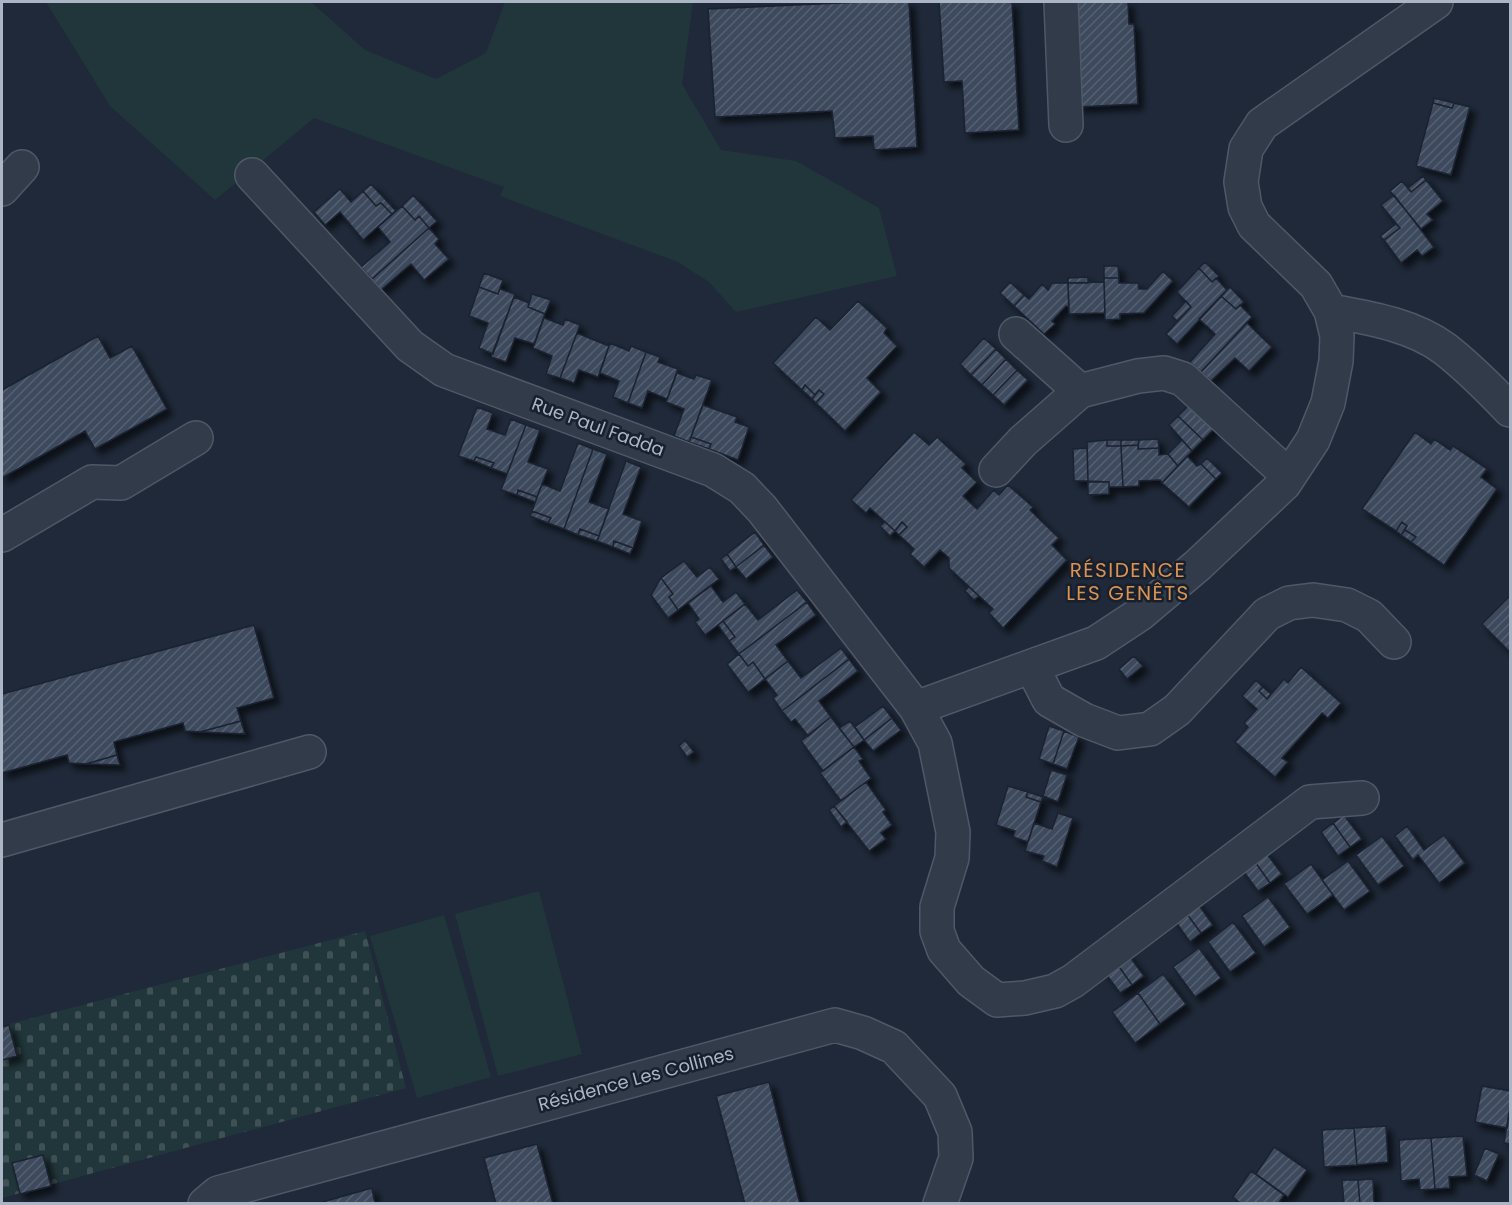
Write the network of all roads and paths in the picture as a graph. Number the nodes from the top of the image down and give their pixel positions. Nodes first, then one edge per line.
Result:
1 (1061, 2) edge
2 (1436, 2) edge
3 (1066, 125) dead end
4 (252, 175) dead end
5 (1331, 311) junction
6 (1016, 334) dead end
7 (1080, 391) junction
8 (1510, 410) edge
9 (196, 438) dead end
10 (996, 470) dead end
11 (1289, 476) junction
12 (2, 536) edge
13 (1394, 642) dead end
14 (1032, 667) junction
15 (916, 708) junction
16 (309, 752) dead end
17 (1362, 798) dead end
18 (2, 840) edge
19 (205, 1203) edge
20 (940, 1203) edge

1 - 3 street
2 - 5 street
4 - 15 street, Rue Paul Fadda
5 - 8 street
5 - 11 street
6 - 7 street
7 - 10 street
7 - 11 street
9 - 12 street
11 - 14 street
13 - 14 street
14 - 15 street
15 - 17 street, Rue Paul Fadda
16 - 18 street
19 - 20 street, Résidence Les Collines

